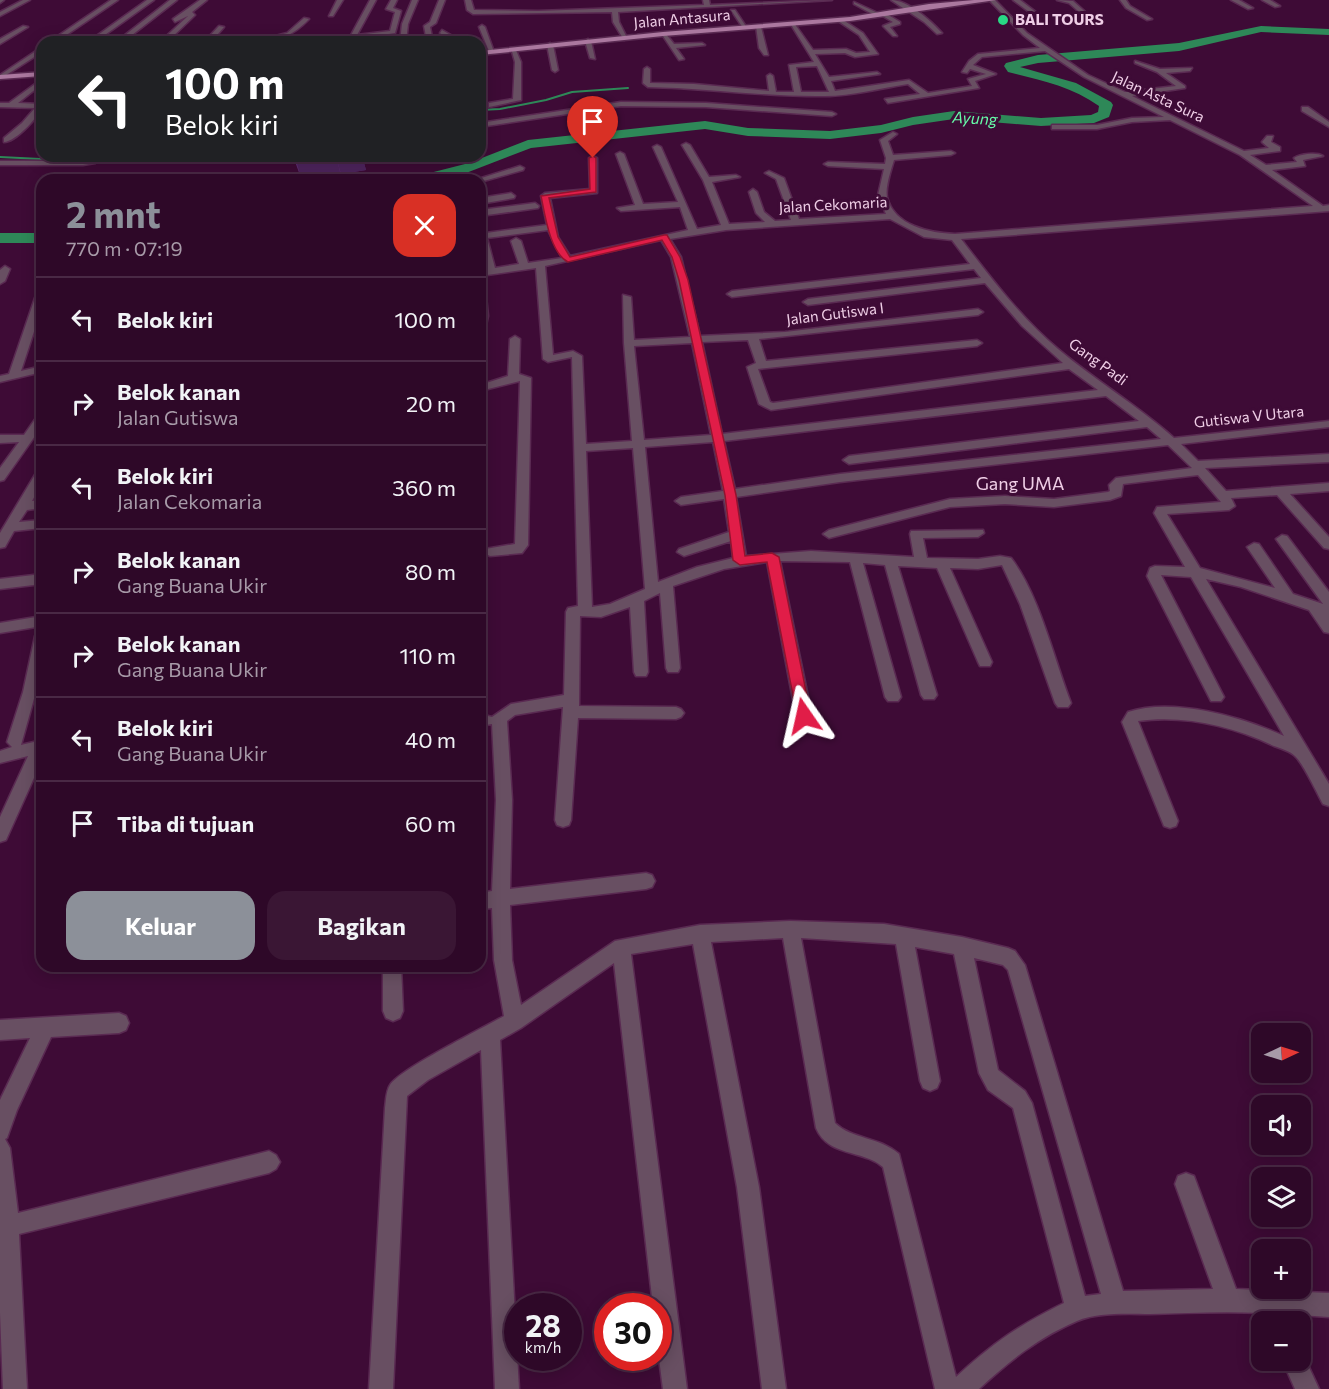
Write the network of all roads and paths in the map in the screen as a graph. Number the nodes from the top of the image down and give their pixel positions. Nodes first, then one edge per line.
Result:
1 (27, 0) edge
2 (115, 0) edge
3 (151, 0) edge
4 (174, 0) edge
5 (204, 0) edge
6 (340, 0) edge
7 (373, 0) edge
8 (394, 0) edge
9 (415, 0) edge
10 (441, 0) edge
11 (468, 0) edge
12 (570, 0) edge
13 (584, 0) edge
14 (643, 0) edge
15 (829, 0) edge
16 (894, 0) edge
17 (992, 0) edge
18 (1016, 0) edge
19 (1060, 0) edge
20 (1123, 0) edge
21 (1234, 0) edge
22 (1265, 0) edge
23 (817, 1) edge
24 (962, 1) edge
25 (544, 2) edge
26 (793, 2) edge
27 (856, 3) dead end
28 (706, 4) edge
29 (659, 5) edge
30 (1277, 6) dead end
31 (1250, 8) dead end
32 (643, 9) junction
33 (910, 9) junction
34 (615, 10) junction
35 (584, 11) junction
36 (733, 11) dead end
37 (570, 12) junction
38 (545, 13) junction
39 (794, 13) dead end
40 (0, 14) edge
41 (880, 14) junction
42 (331, 15) dead end
43 (1038, 16) dead end
44 (1088, 17) dead end
45 (306, 19) dead end
46 (840, 20) junction
47 (1149, 20) dead end
48 (178, 22) junction
49 (804, 23) junction
50 (195, 24) dead end
51 (792, 24) junction
52 (25, 27) dead end
53 (221, 27) dead end
54 (482, 27) dead end
55 (745, 27) junction
56 (758, 27) junction
57 (442, 32) dead end
58 (939, 33) dead end
59 (663, 34) junction
60 (895, 35) dead end
61 (61, 36) edge
62 (100, 36) edge
63 (127, 36) edge
64 (168, 36) edge
65 (213, 36) edge
66 (280, 36) edge
67 (353, 36) edge
68 (366, 36) edge
69 (404, 36) edge
70 (429, 36) edge
71 (449, 36) edge
72 (486, 36) edge
73 (486, 37) edge
74 (624, 38) junction
75 (589, 39) junction
76 (0, 42) edge
77 (550, 45) junction
78 (673, 46) junction
79 (697, 48) dead end
80 (513, 49) junction
81 (492, 51) junction
82 (1049, 51) junction
83 (486, 52) edge
84 (811, 52) junction
85 (36, 53) edge
86 (766, 54) dead end
87 (593, 58) dead end
88 (681, 59) dead end
89 (1137, 62) dead end
90 (969, 66) junction
91 (821, 68) junction
92 (847, 68) dead end
93 (647, 69) dead end
94 (1190, 69) dead end
95 (555, 70) dead end
96 (1159, 71) junction
97 (36, 74) edge
98 (877, 74) dead end
99 (964, 74) dead end
100 (695, 76) dead end
101 (770, 76) dead end
102 (1, 77) edge
103 (828, 79) junction
104 (36, 85) edge
105 (694, 86) junction
106 (833, 93) junction
107 (773, 94) junction
108 (798, 94) junction
109 (925, 94) junction
110 (675, 95) dead end
111 (709, 95) dead end
112 (1121, 95) junction
113 (888, 101) dead end
114 (621, 104) junction
115 (6, 105) edge
116 (36, 105) edge
117 (492, 105) dead end
118 (675, 105) junction
119 (706, 105) junction
120 (1305, 109) dead end
121 (0, 111) edge
122 (36, 111) edge
123 (573, 111) junction
124 (832, 114) dead end
125 (1173, 119) junction
126 (486, 124) edge
127 (1329, 125) edge
128 (23, 127) junction
129 (32, 127) dead end
130 (1055, 127) dead end
131 (893, 134) dead end
132 (1270, 138) dead end
133 (7, 140) dead end
134 (686, 145) dead end
135 (657, 147) dead end
136 (951, 153) dead end
137 (1243, 153) junction
138 (620, 154) dead end
139 (1319, 156) dead end
140 (593, 158) dead end
141 (88, 162) edge
142 (889, 163) junction
143 (0, 164) edge
144 (828, 164) dead end
145 (520, 168) dead end
146 (1265, 168) junction
147 (769, 173) dead end
148 (736, 177) dead end
149 (486, 178) edge
150 (707, 180) junction
151 (753, 192) dead end
152 (511, 196) dead end
153 (486, 200) edge
154 (683, 204) junction
155 (535, 206) dead end
156 (640, 206) junction
157 (621, 208) dead end
158 (1325, 208) edge
159 (486, 212) edge
160 (891, 216) junction
161 (796, 222) junction
162 (771, 223) junction
163 (552, 227) junction
164 (726, 227) junction
165 (693, 231) junction
166 (486, 232) edge
167 (664, 237) junction
168 (955, 237) junction
169 (516, 242) dead end
170 (486, 252) edge
171 (568, 260) junction
172 (540, 265) junction
173 (976, 266) junction
174 (525, 267) junction
175 (5, 269) dead end
176 (486, 272) edge
177 (491, 272) junction
178 (986, 280) junction
179 (0, 281) edge
180 (732, 294) dead end
181 (626, 297) dead end
182 (808, 302) dead end
183 (36, 310) edge
184 (978, 312) dead end
185 (753, 338) junction
186 (515, 339) dead end
187 (696, 340) junction
188 (629, 343) junction
189 (976, 343) dead end
190 (762, 365) junction
191 (1071, 365) dead end
192 (36, 370) edge
193 (14, 376) junction
194 (513, 378) junction
195 (0, 379) edge
196 (486, 386) edge
197 (1110, 392) junction
198 (1151, 423) junction
199 (1329, 424) edge
200 (36, 426) edge
201 (28, 438) junction
202 (717, 438) junction
203 (0, 439) edge
204 (1172, 440) junction
205 (637, 444) junction
206 (582, 447) junction
207 (1329, 458) edge
208 (849, 460) dead end
209 (4, 466) edge
210 (1198, 468) junction
211 (0, 477) edge
212 (36, 483) edge
213 (1329, 487) edge
214 (1280, 491) junction
215 (730, 495) junction
216 (1226, 500) junction
217 (681, 501) dead end
218 (36, 505) edge
219 (23, 506) junction
220 (36, 525) edge
221 (11, 527) junction
222 (978, 533) dead end
223 (829, 534) dead end
224 (734, 535) junction
225 (1282, 539) dead end
226 (0, 544) edge
227 (1329, 545) edge
228 (1254, 547) dead end
229 (490, 552) dead end
230 (684, 552) dead end
231 (772, 557) junction
232 (855, 558) junction
233 (740, 560) junction
234 (890, 561) junction
235 (921, 562) junction
236 (942, 564) junction
237 (1195, 573) junction
238 (36, 580) edge
239 (666, 583) junction
240 (0, 584) edge
241 (652, 591) junction
242 (1287, 596) junction
243 (637, 600) junction
244 (1329, 602) edge
245 (1314, 606) junction
246 (585, 611) junction
247 (1329, 611) edge
248 (36, 622) edge
249 (1329, 627) edge
250 (0, 628) edge
251 (985, 662) dead end
252 (36, 664) edge
253 (674, 668) dead end
254 (641, 672) dead end
255 (929, 695) dead end
256 (893, 697) dead end
257 (1216, 697) dead end
258 (1063, 703) dead end
259 (571, 706) junction
260 (676, 713) dead end
261 (804, 716) dead end
262 (15, 742) dead end
263 (36, 748) edge
264 (1302, 752) junction
265 (0, 758) edge
266 (36, 758) edge
267 (1329, 799) edge
268 (563, 820) dead end
269 (1170, 821) dead end
270 (0, 834) edge
271 (646, 881) dead end
272 (501, 897) junction
273 (486, 900) edge
274 (790, 929) junction
275 (700, 934) junction
276 (904, 936) junction
277 (962, 946) junction
278 (621, 947) junction
279 (392, 972) edge
280 (393, 1011) dead end
281 (514, 1021) junction
282 (119, 1023) dead end
283 (46, 1026) junction
284 (0, 1030) edge
285 (490, 1034) junction
286 (930, 1080) dead end
287 (0, 1131) edge
288 (0, 1148) edge
289 (269, 1162) dead end
290 (1186, 1184) dead end
291 (8, 1226) junction
292 (1229, 1300) junction
293 (1115, 1304) junction
294 (1329, 1305) edge
295 (1077, 1309) junction
296 (1271, 1311) edge
297 (1299, 1371) edge
298 (15, 1389) edge
299 (381, 1389) edge
300 (507, 1389) edge
301 (675, 1389) edge
302 (774, 1389) edge
303 (947, 1389) edge
304 (961, 1389) edge
305 (1307, 1389) edge

1 - 40 street
2 - 61 street
3 - 62 street
4 - 63 street
5 - 48 street
6 - 42 street
7 - 67 street
8 - 68 street
9 - 69 street
10 - 70 street
11 - 38 street
12 - 37 street
13 - 35 street
14 - 32 street
15 - 23 street
16 - 33 street
17 - 24 main road, Jalan Antasura
17 - 82 street, Jalan Asta Sura
18 - 43 street
19 - 44 street
20 - 47 street
21 - 31 street
22 - 30 street
23 - 26 street
24 - 33 main road, Jalan Antasura
25 - 38 street
26 - 28 street
27 - 41 street
28 - 29 street
29 - 32 street
32 - 34 street
33 - 41 main road, Jalan Antasura
33 - 58 street
34 - 35 street
34 - 74 street
35 - 37 street
36 - 55 street
37 - 38 street
39 - 49 street
41 - 46 main road, Jalan Antasura
41 - 60 street
45 - 66 street
46 - 49 main road, Jalan Antasura
46 - 84 street
48 - 50 street
48 - 64 street
49 - 51 main road, Jalan Antasura
51 - 56 main road, Jalan Antasura
51 - 84 street
52 - 76 street
53 - 65 street
54 - 72 street
55 - 56 main road, Jalan Antasura
55 - 59 main road, Jalan Antasura
56 - 86 street
57 - 71 street
59 - 74 main road, Jalan Antasura
59 - 78 street
73 - 81 street
74 - 75 main road, Jalan Antasura
75 - 77 main road, Jalan Antasura
75 - 87 street
77 - 80 main road, Jalan Antasura
77 - 95 street
78 - 79 street
78 - 88 street
80 - 81 main road, Jalan Antasura
80 - 117 street
81 - 83 main road, Jalan Antasura
82 - 90 street
82 - 112 street, Jalan Asta Sura
84 - 91 street
85 - 102 street
89 - 96 street
90 - 99 street
90 - 109 street
91 - 92 street
91 - 103 street
91 - 108 street
93 - 105 street
94 - 96 street
96 - 112 street
97 - 102 main road
98 - 103 street
100 - 105 street
101 - 107 street
103 - 106 street
104 - 115 street
105 - 107 street
106 - 108 street
106 - 109 street
107 - 108 street
109 - 113 street
110 - 118 street
111 - 119 street
112 - 125 street, Jalan Asta Sura
114 - 118 street
114 - 123 street
114 - 123 street
115 - 116 street
115 - 121 street
118 - 119 street
119 - 124 street
120 - 127 street
122 - 128 street
123 - 126 street
125 - 130 street
125 - 137 street, Jalan Asta Sura
128 - 129 street
128 - 133 street
131 - 142 street
132 - 137 street
134 - 150 street
135 - 154 street
136 - 142 street
137 - 146 street, Jalan Asta Sura
138 - 156 street
139 - 146 street
140 - 163 street
141 - 143 street
142 - 144 street
142 - 160 street
145 - 149 street
146 - 158 street, Jalan Asta Sura
147 - 161 street
148 - 150 street
150 - 164 street
151 - 162 street
152 - 153 street
154 - 156 street
154 - 165 street
155 - 159 street
156 - 157 street
158 - 168 street, Jalan Cekomaria
160 - 161 street, Jalan Cekomaria
160 - 168 street, Jalan Cekomaria
161 - 162 street, Jalan Cekomaria
162 - 164 street, Jalan Cekomaria
163 - 166 street
163 - 171 street
164 - 165 street, Jalan Cekomaria
165 - 167 street, Jalan Cekomaria
167 - 171 street, Jalan Cekomaria
167 - 187 street
168 - 173 street, Gang Padi
169 - 174 street
170 - 177 street
171 - 172 street, Jalan Cekomaria
172 - 174 street, Jalan Cekomaria
172 - 206 street
173 - 178 street, Gang Padi
173 - 180 street
174 - 177 street, Jalan Cekomaria
175 - 179 street
176 - 177 street, Jalan Cekomaria
178 - 182 street
178 - 197 street, Gang Padi
181 - 188 street
183 - 193 street
184 - 185 street, Jalan Gutiswa I
185 - 187 street, Jalan Gutiswa I
185 - 190 street
186 - 194 street
187 - 188 street, Jalan Gutiswa I
187 - 202 street
188 - 205 street
189 - 190 street
190 - 191 street
192 - 193 street
193 - 195 street
194 - 196 street
194 - 229 street
197 - 198 street, Gang Padi
197 - 202 street
198 - 204 street, Gang Padi
198 - 208 street
199 - 204 street, Gutiswa V Utara
200 - 201 street
201 - 203 street
201 - 209 street
202 - 205 street
202 - 215 street
204 - 210 street, Gang Padi
204 - 215 street, Gutiswa V Utara
205 - 206 street
205 - 241 street
206 - 246 street
207 - 210 street, Gang UMA
209 - 211 street
210 - 216 street, Gang Padi
210 - 223 street, Gang UMA
212 - 219 street
213 - 214 street
214 - 216 street
214 - 227 street
215 - 217 street, Gutiswa V Utara
215 - 224 street
216 - 237 street
218 - 219 street
219 - 221 street
220 - 221 street
221 - 226 street
222 - 235 street
224 - 230 street
224 - 233 street
225 - 244 street
228 - 242 street
231 - 232 street
231 - 233 street
231 - 261 street
232 - 234 street
232 - 256 street
233 - 239 street
234 - 235 street
234 - 255 street
235 - 236 street
236 - 251 street
236 - 258 street
237 - 242 street
237 - 257 street
237 - 264 street
238 - 240 street
239 - 241 street
239 - 253 street
241 - 243 street
242 - 245 street
243 - 246 street
243 - 254 street
245 - 247 street
245 - 249 street
246 - 259 street
248 - 250 street
252 - 262 street
259 - 260 street
259 - 268 street
259 - 272 street
263 - 265 street
264 - 267 street
264 - 269 street
266 - 270 street
271 - 272 street
272 - 273 street
272 - 281 street
274 - 275 street
274 - 276 street
274 - 303 street
275 - 278 street
275 - 302 street
276 - 277 street
276 - 286 street
277 - 293 street
277 - 295 street
278 - 281 street
278 - 301 street
279 - 280 street
281 - 285 street
282 - 283 street
283 - 284 street
283 - 287 street
285 - 299 street
285 - 300 street
288 - 291 street
289 - 291 street
290 - 292 street
291 - 298 street
292 - 293 street
292 - 296 street
293 - 295 street
294 - 296 street
295 - 304 street
297 - 305 street

